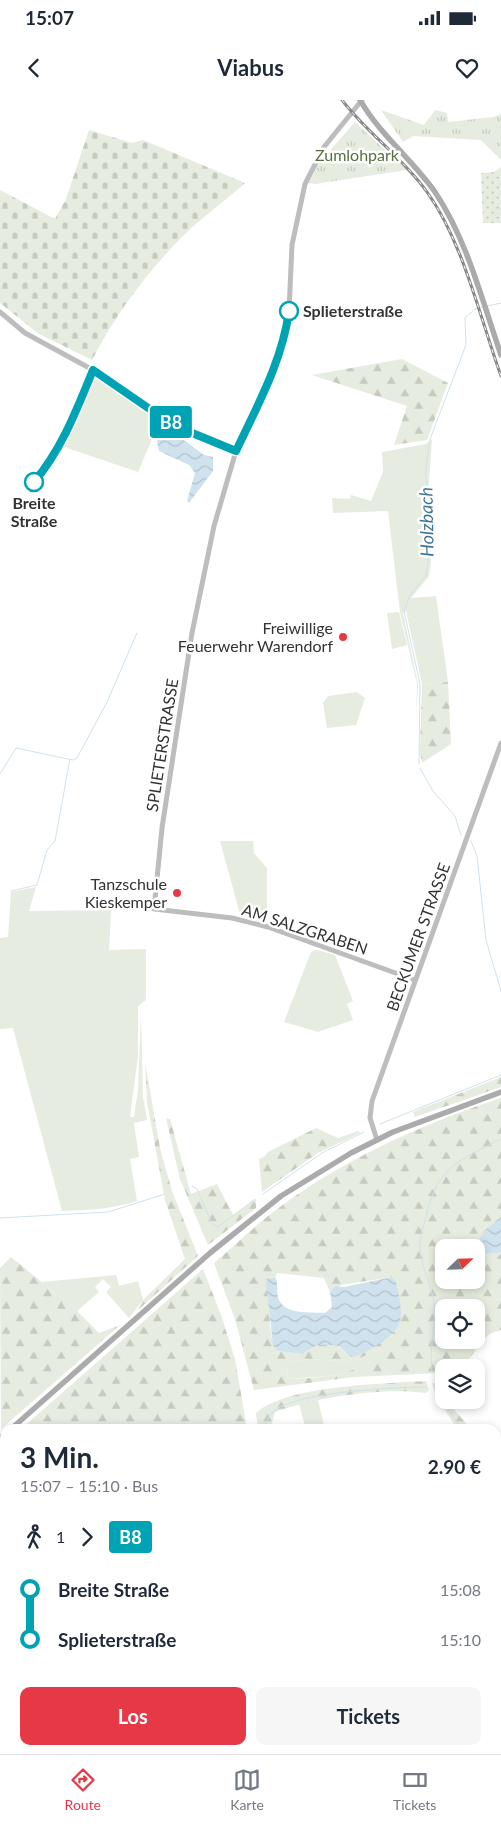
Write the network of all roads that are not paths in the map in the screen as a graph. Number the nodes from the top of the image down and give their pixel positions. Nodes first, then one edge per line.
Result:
1 (362, 101) edge
2 (0, 312) edge
3 (501, 355) edge
4 (236, 451) junction
5 (501, 743) edge
6 (154, 909) joint
7 (415, 980) junction
8 (501, 1092) edge
9 (377, 1140) junction
10 (17, 1424) edge

1 - 3 main road
1 - 4 street, SPLIETERSTRASSE
2 - 4 street
4 - 6 street, SPLIETERSTRASSE
5 - 7 street, BECKUMER STRASSE
6 - 7 street, AM SALZGRABEN
7 - 9 street, BECKUMER STRASSE
8 - 9 main road
9 - 10 main road

